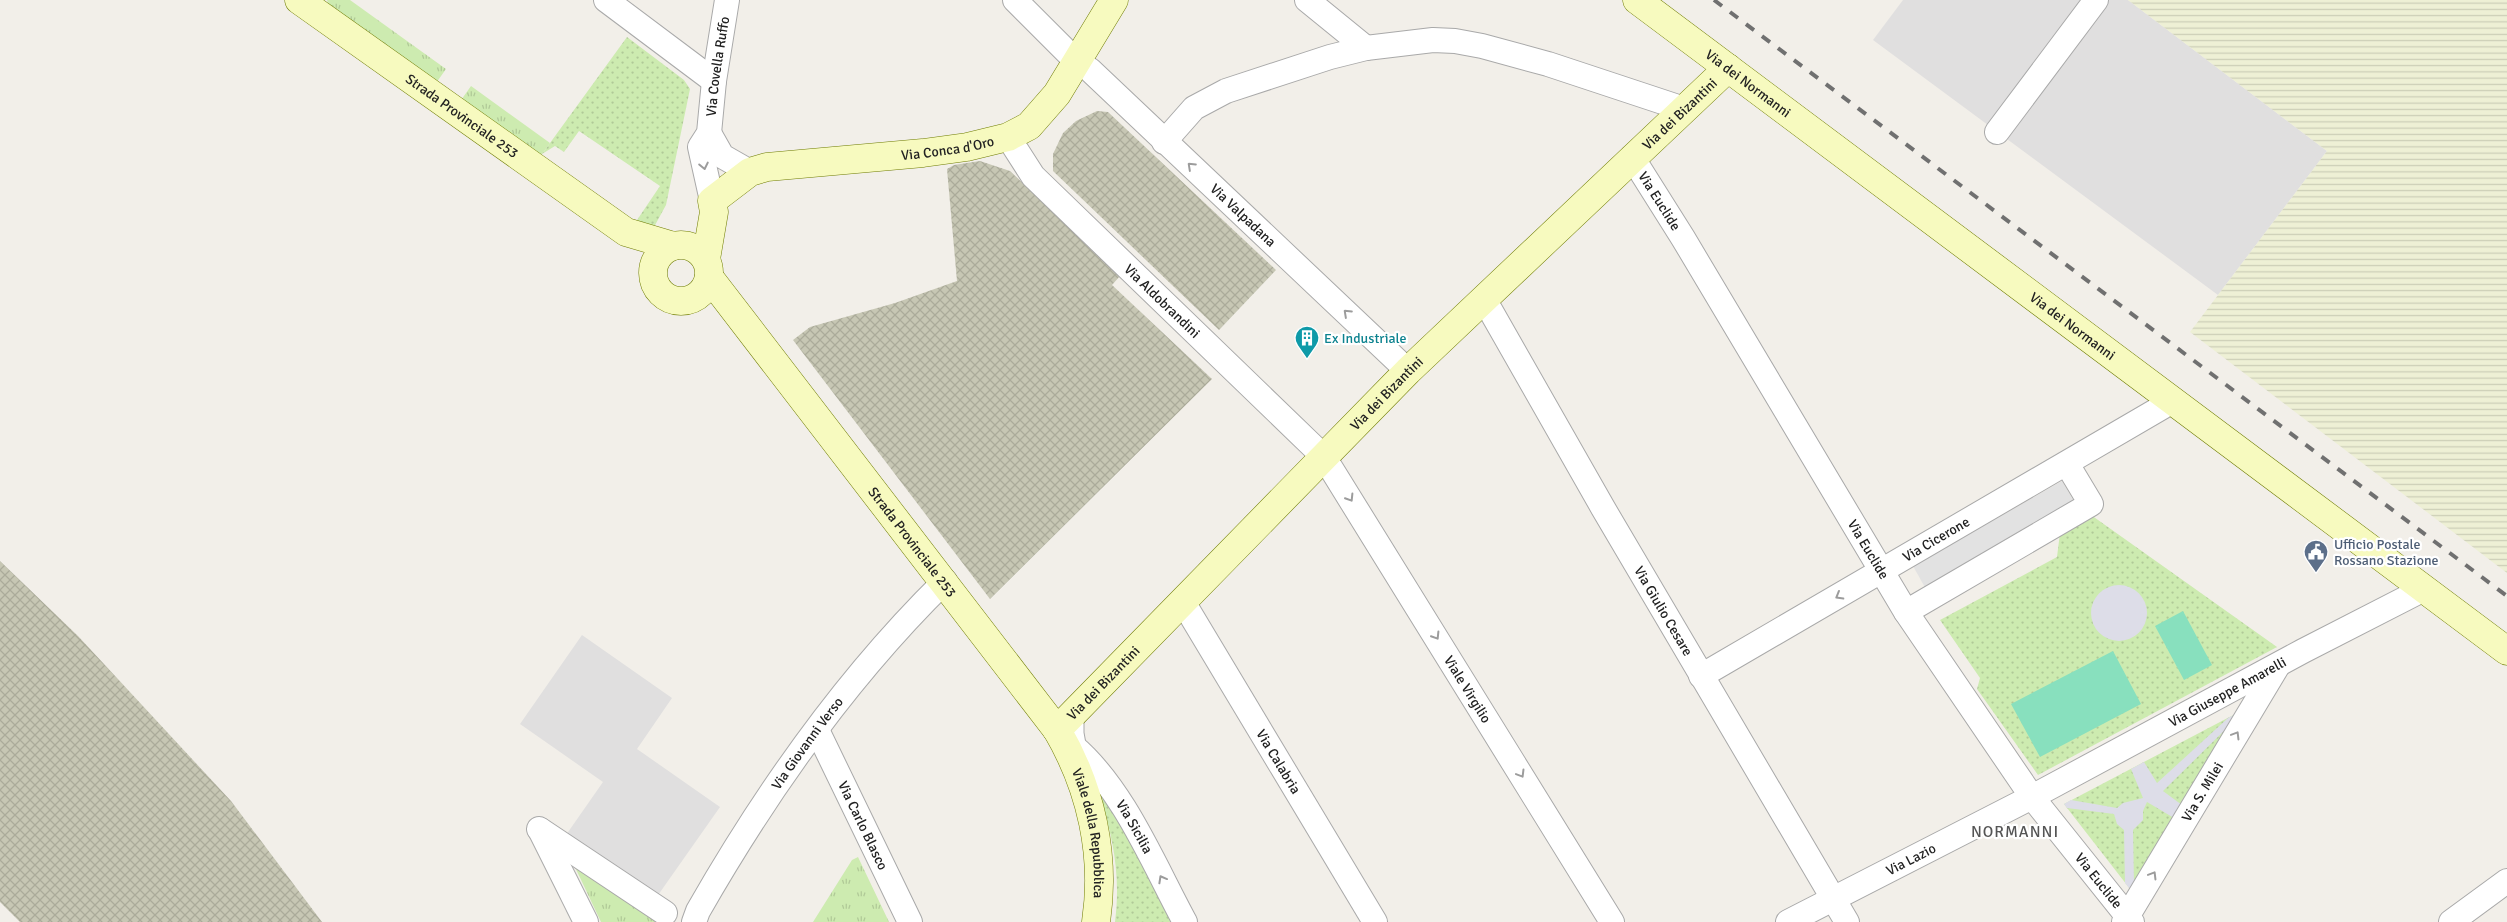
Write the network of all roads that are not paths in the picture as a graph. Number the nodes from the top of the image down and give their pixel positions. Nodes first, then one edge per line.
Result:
1 (299, 0) edge
2 (606, 0) edge
3 (727, 0) edge
4 (1015, 0) edge
5 (1114, 0) edge
6 (1307, 0) edge
7 (1637, 0) edge
8 (2096, 0) edge
9 (1366, 48) junction
10 (1076, 62) junction
11 (1728, 68) junction
12 (714, 81) junction
13 (1684, 109) junction
14 (1997, 132) dead end
15 (709, 133) junction
16 (1008, 137) junction
17 (1164, 142) junction
18 (1632, 157) junction
19 (750, 172) junction
20 (713, 207) junction
21 (626, 232) junction
22 (678, 245) junction
23 (653, 275) junction
24 (703, 278) junction
25 (1484, 298) junction
26 (1408, 371) junction
27 (2172, 402) junction
28 (1324, 457) junction
29 (2067, 464) junction
30 (1881, 572) junction
31 (945, 582) junction
32 (2424, 589) junction
33 (1183, 602) junction
34 (1906, 612) junction
35 (2507, 651) edge
36 (2277, 667) junction
37 (1702, 676) junction
38 (817, 730) junction
39 (1069, 743) junction
40 (2032, 797) junction
41 (2507, 881) edge
42 (1833, 899) junction
43 (665, 913) dead end
44 (2128, 920) edge
45 (586, 922) edge
46 (694, 922) edge
47 (910, 922) edge
48 (1096, 922) edge
49 (1185, 922) edge
50 (1375, 922) edge
51 (1612, 922) edge
52 (1788, 922) edge
53 (1847, 922) edge
54 (2451, 922) edge

1 - 21 street, Strada Provinciale 253
2 - 12 street
3 - 12 street, Via Covella Ruffo
4 - 10 street, Via Valpadana
5 - 10 street, Via Conca d'Oro
6 - 9 street
7 - 11 street, Via dei Normanni
8 - 14 street
9 - 13 street
9 - 17 street
10 - 16 street, Via Conca d'Oro
10 - 17 street, Via Valpadana
11 - 13 street, Via dei Bizantini
11 - 27 street, Via dei Normanni
12 - 15 street, Via Covella Ruffo
13 - 18 street, Via dei Bizantini
15 - 19 street, Via Covella Ruffo
15 -> 20 street, Via Covella Ruffo
16 - 19 street, Via Conca d'Oro
16 - 28 street, Via Aldobrandini
26 -> 17 street, Via Valpadana
18 - 25 street, Via dei Bizantini
18 - 30 street, Via Euclide
19 - 20 street
20 - 22 street
20 - 24 street, Via Covella Ruffo
21 - 22 street, Strada Provinciale 253
21 - 23 street, Strada Provinciale 253
22 - 23 street
22 - 24 street, Strada Provinciale 253
23 - 24 street, Strada Provinciale 253
24 - 31 street, Strada Provinciale 253
25 - 26 street, Via dei Bizantini
25 - 37 street, Via Giulio Cesare
26 - 28 street, Via dei Bizantini
27 - 29 street, Via Cicerone
27 - 32 street, Via dei Normanni
28 - 33 street, Via dei Bizantini
28 -> 51 street, Viale Virgilio
29 - 30 street, Via Cicerone
29 - 34 street
30 - 34 street, Via Euclide
30 -> 37 street, Via Cicerone
31 - 38 street, Via Giovanni Verso
31 - 39 street, Strada Provinciale 253
32 - 35 street, Via dei Normanni
32 - 36 street, Via Giuseppe Amarelli
33 - 39 street, Via dei Bizantini
33 - 50 street, Via Calabria
34 - 40 street, Via Euclide
36 - 40 street, Via Giuseppe Amarelli
44 -> 36 street, Via S. Milei
37 - 42 street, Via Giulio Cesare
38 - 46 street, Via Giovanni Verso
38 - 47 street, Via Carlo Blasco
39 - 48 street, Viale della Repubblica
49 -> 39 street, Via Sicilia
40 - 42 street, Via Lazio
40 - 44 street, Via Euclide
41 - 54 street
42 - 52 street, Via Lazio
42 - 53 street, Via Giulio Cesare
43 - 45 street

